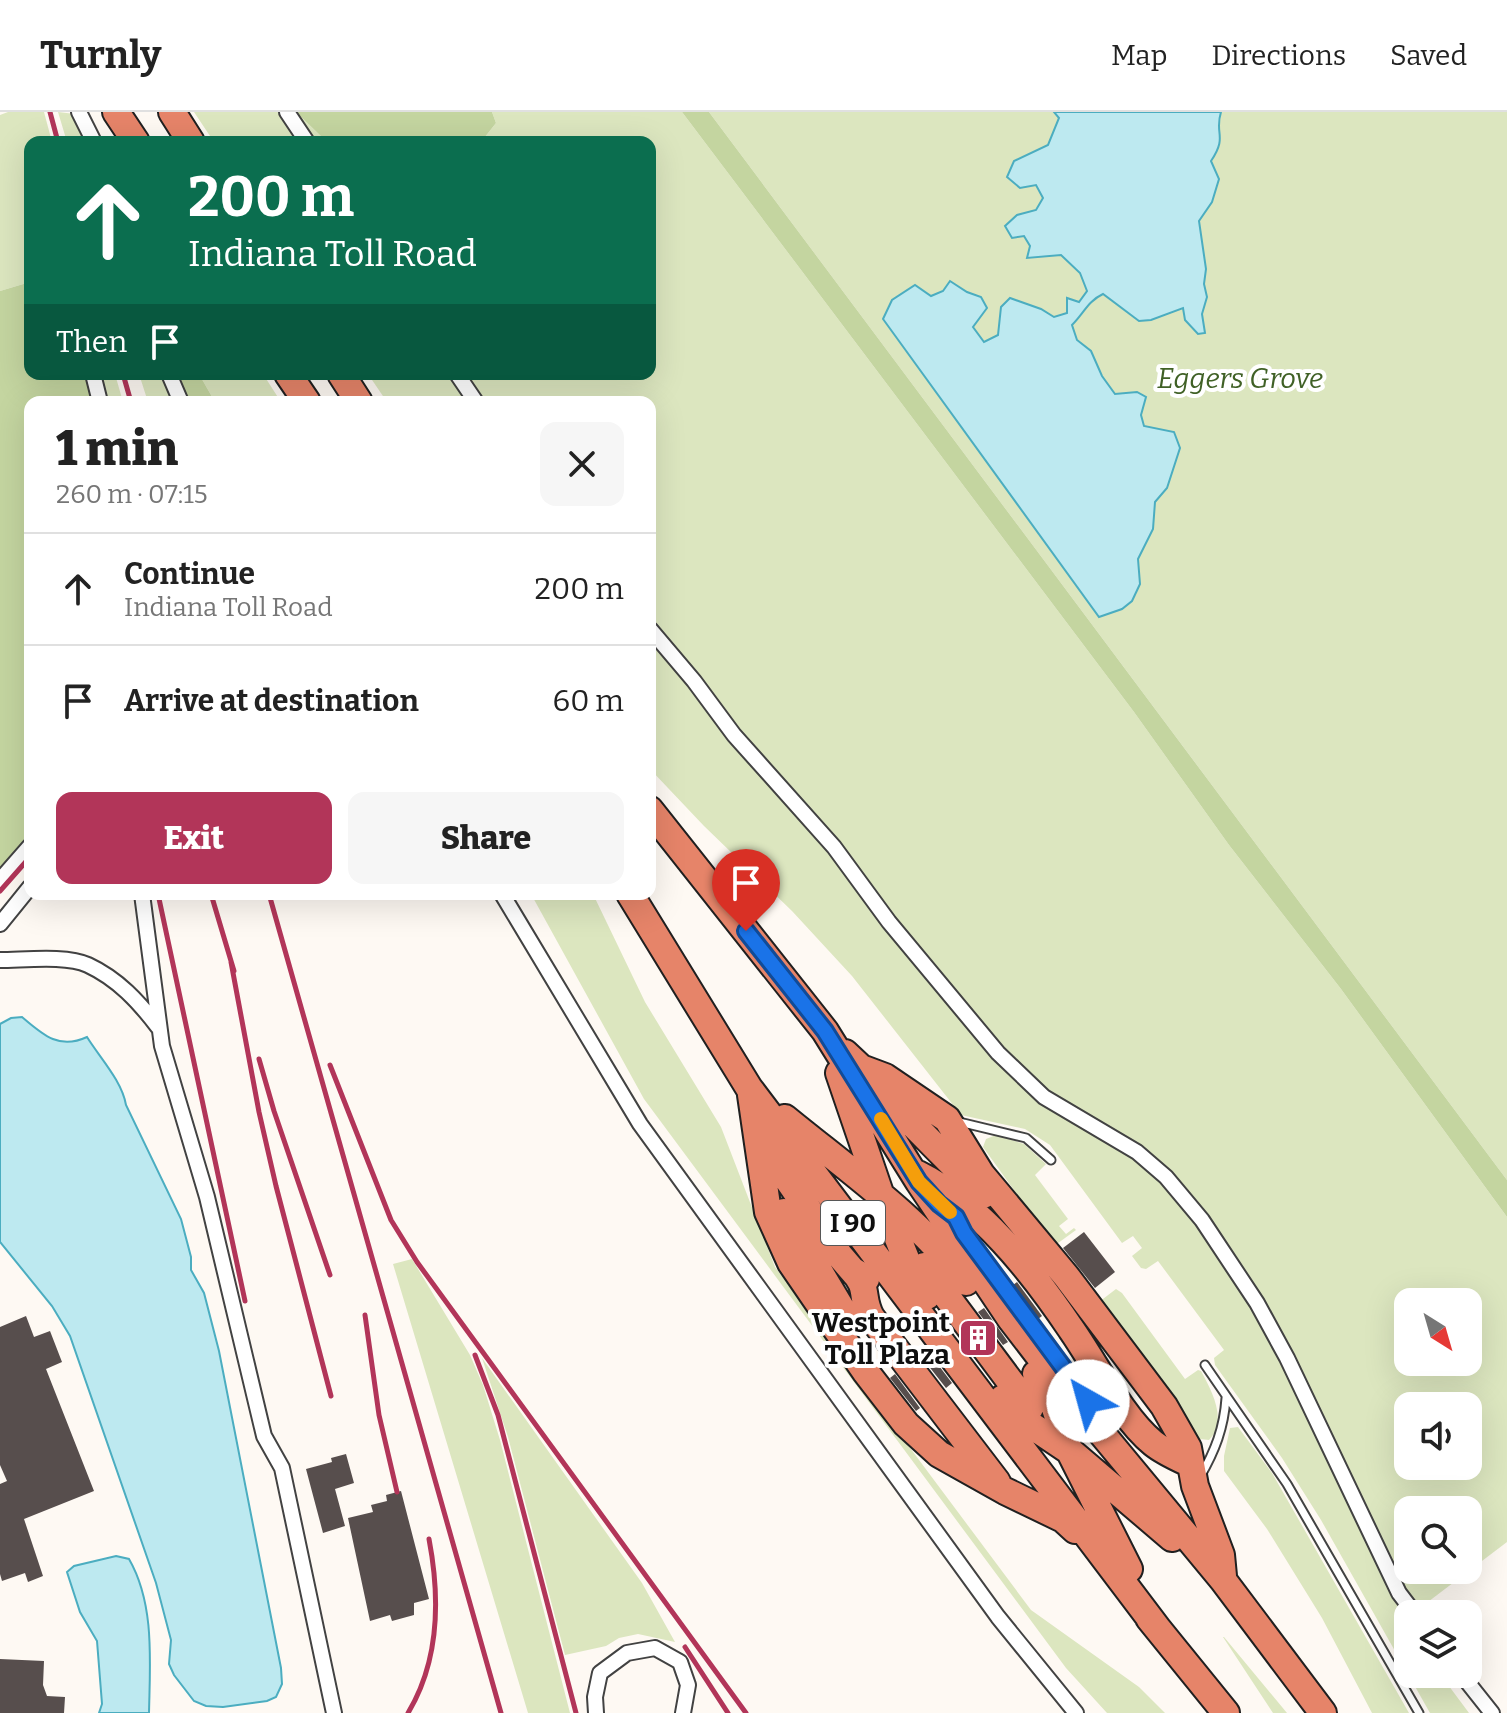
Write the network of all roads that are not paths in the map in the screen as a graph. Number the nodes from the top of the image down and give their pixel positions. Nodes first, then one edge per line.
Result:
1 (79, 112) edge
2 (116, 112) edge
3 (172, 112) edge
4 (287, 112) edge
5 (91, 136) edge
6 (132, 136) edge
7 (187, 136) edge
8 (303, 136) edge
9 (656, 636) edge
10 (656, 818) edge
11 (24, 853) edge
12 (0, 880) edge
13 (24, 894) edge
14 (143, 900) edge
15 (506, 900) edge
16 (634, 900) edge
17 (0, 924) edge
18 (0, 960) edge
19 (160, 1029) junction
20 (830, 1038) junction
21 (867, 1084) junction
22 (749, 1088) junction
23 (947, 1119) junction
24 (756, 1133) junction
25 (1051, 1160) dead end
26 (981, 1174) junction
27 (917, 1177) junction
28 (882, 1199) junction
29 (998, 1212) junction
30 (956, 1217) junction
31 (1006, 1255) junction
32 (858, 1275) junction
33 (1205, 1365) dead end
34 (1226, 1398) junction
35 (1111, 1430) junction
36 (1071, 1452) junction
37 (1131, 1469) junction
38 (1183, 1480) junction
39 (1008, 1492) junction
40 (1039, 1506) junction
41 (1086, 1542) junction
42 (1188, 1551) junction
43 (1107, 1560) junction
44 (1224, 1582) junction
45 (1137, 1586) junction
46 (1404, 1600) edge
47 (1158, 1629) junction
48 (1200, 1680) junction
49 (1472, 1688) edge
50 (334, 1713) edge
51 (596, 1713) edge
52 (683, 1713) edge
53 (1076, 1713) edge
54 (1226, 1713) edge
55 (1323, 1713) edge
56 (1419, 1713) edge
57 (1492, 1713) edge

1 - 5 street
2 - 6 highway
3 - 7 highway
4 - 8 street
9 - 46 street
10 - 20 highway, I 90
11 - 12 street
13 - 17 street
14 - 19 street
15 - 53 street
16 - 22 highway, I 90
18 - 19 street
19 - 50 street
20 - 21 highway, I 90
20 - 23 highway
20 - 28 highway, I 90
21 - 23 lane
21 - 27 highway, I 90
21 - 29 highway
22 - 24 highway
22 - 28 highway, I 90
22 - 43 highway, I 90
23 - 25 lane
23 - 26 highway
24 - 32 highway
24 - 39 highway
26 - 29 highway
26 - 38 highway
27 - 30 highway
27 - 31 highway
27 - 37 highway, I 90
28 - 36 highway, I 90
28 - 36 highway, I 90
29 - 31 highway
29 - 38 highway
30 - 31 highway
30 - 35 highway
31 - 38 highway
32 - 39 highway
32 - 40 highway
33 - 34 lane
34 - 38 lane
34 - 56 lane
35 - 37 highway
35 - 38 highway
36 - 42 highway, I 90
36 - 45 highway, I 90
37 - 38 highway, I 90
38 - 42 lane
38 - 44 highway, I 90
39 - 40 highway
39 - 41 highway
40 - 41 highway
41 - 43 highway
41 - 47 highway
42 - 44 highway, I 90
43 - 45 highway
43 - 47 highway, I 90
44 - 55 highway, I 90
45 - 47 highway, I 90
45 - 48 highway
47 - 48 highway, I 90
48 - 54 highway, I 90
49 - 57 street
51 - 52 street

